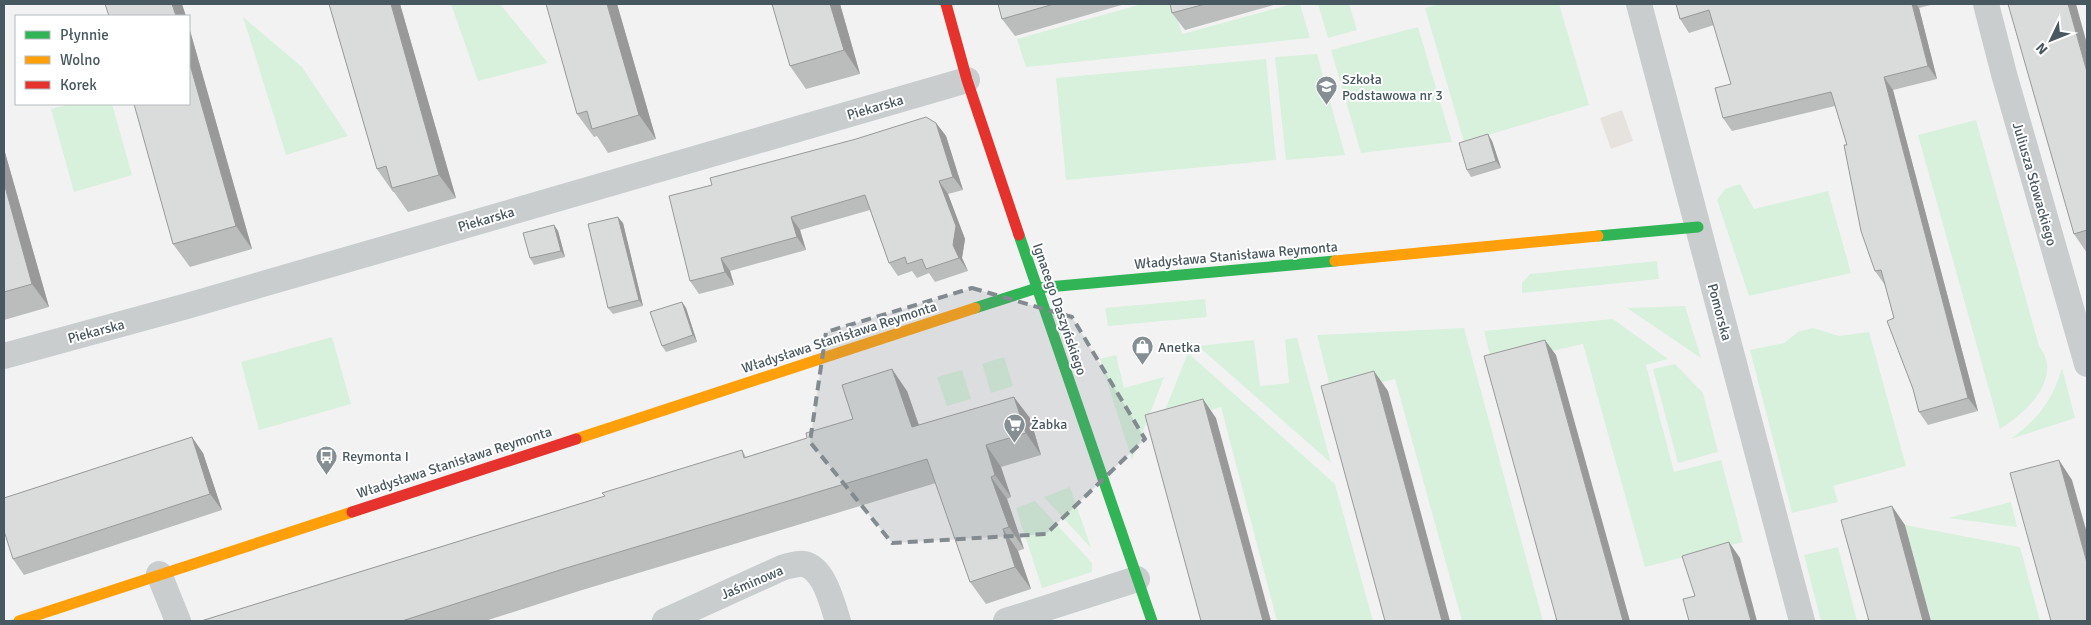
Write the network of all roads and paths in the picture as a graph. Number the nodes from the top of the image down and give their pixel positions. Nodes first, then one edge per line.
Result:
1 (946, 4) edge
2 (1639, 4) edge
3 (1986, 4) edge
4 (967, 80) junction
5 (1698, 228) junction
6 (1037, 288) junction
7 (2078, 297) edge
8 (4, 356) edge
9 (2087, 364) edge
10 (159, 574) junction
11 (1137, 579) junction
12 (19, 621) edge
13 (178, 621) edge
14 (665, 621) edge
15 (838, 621) edge
16 (1006, 621) edge
17 (1152, 621) edge
18 (1802, 621) edge

1 - 4 street, Ignacego Daszyńskiego
2 - 5 street, Pomorska
3 - 7 street, Juliusza Słowackiego
4 - 6 street, Ignacego Daszyńskiego
4 - 8 street, Piekarska
5 - 6 street, Władysława Stanisława Reymonta
5 - 18 street, Pomorska
6 - 10 street, Władysława Stanisława Reymonta
6 - 11 street, Ignacego Daszyńskiego
7 - 9 street, Juliusza Słowackiego
10 - 12 street, Władysława Stanisława Reymonta
10 - 13 street
11 - 16 street
11 - 17 street, Ignacego Daszyńskiego
14 - 15 street, Jaśminowa

